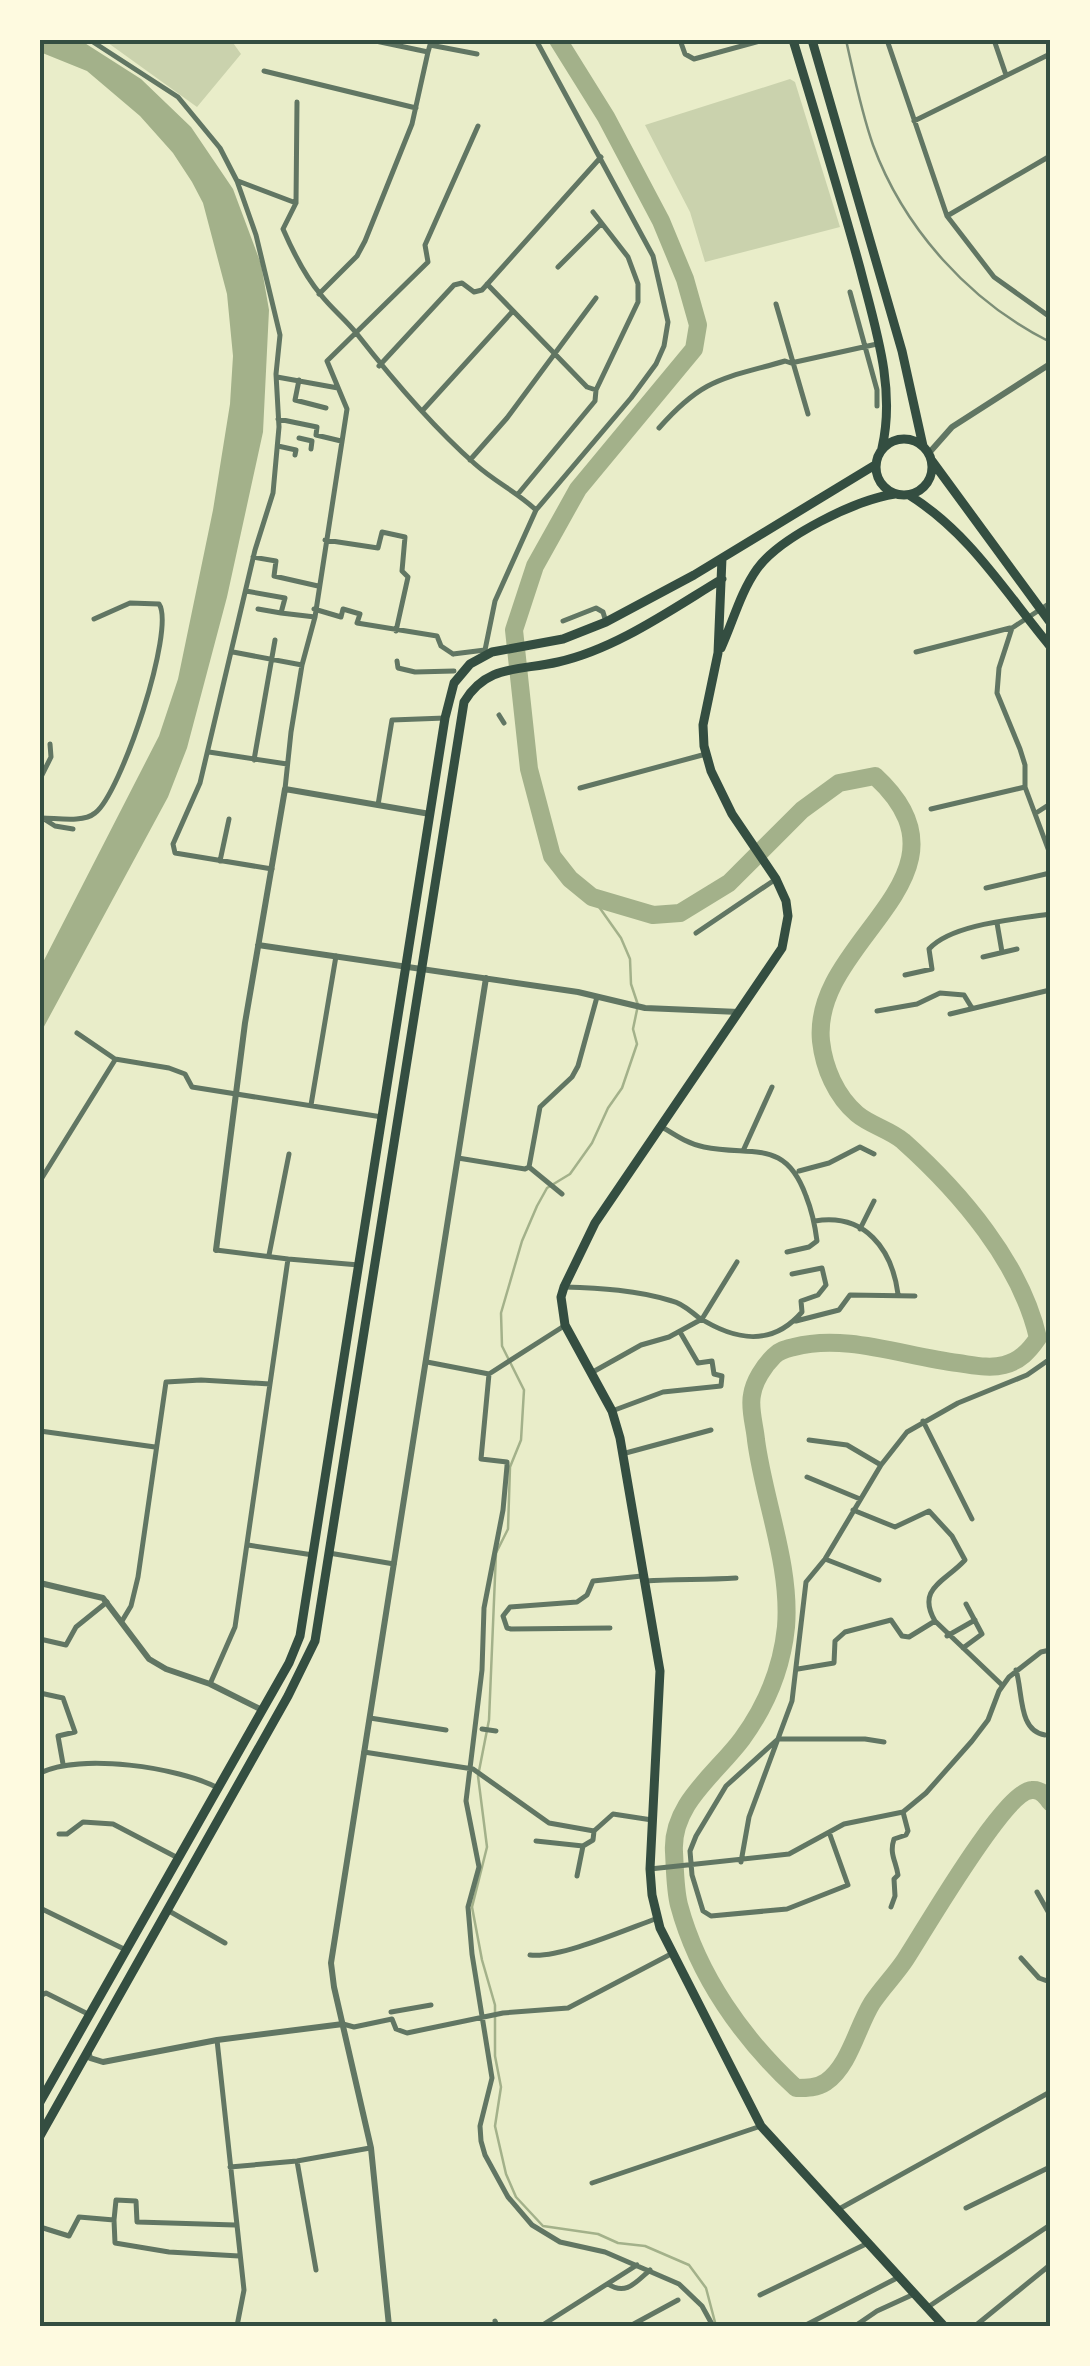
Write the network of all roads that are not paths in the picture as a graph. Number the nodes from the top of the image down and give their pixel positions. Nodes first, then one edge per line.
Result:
1 (90, 40) edge
2 (371, 40) edge
3 (536, 40) edge
4 (680, 40) edge
5 (764, 40) edge
6 (793, 40) edge
7 (812, 40) edge
8 (887, 40) edge
9 (994, 40) edge
10 (430, 46) edge
11 (477, 54) dead end
12 (1050, 54) edge
13 (264, 71) dead end
14 (1006, 76) junction
15 (298, 102) dead end
16 (416, 108) junction
17 (914, 121) junction
18 (478, 126) dead end
19 (1050, 156) edge
20 (602, 157) junction
21 (237, 181) junction
22 (296, 203) junction
23 (592, 212) dead end
24 (947, 216) junction
25 (601, 224) junction
26 (558, 267) dead end
27 (487, 284) junction
28 (850, 292) dead end
29 (885, 292) junction
30 (319, 294) junction
31 (596, 298) dead end
32 (868, 298) junction
33 (776, 304) dead end
34 (512, 312) junction
35 (1050, 317) edge
36 (356, 333) junction
37 (878, 344) junction
38 (865, 347) junction
39 (556, 354) junction
40 (791, 363) junction
41 (1050, 364) edge
42 (379, 366) junction
43 (277, 377) junction
44 (299, 380) junction
45 (338, 388) junction
46 (596, 390) junction
47 (877, 406) dead end
48 (326, 408) dead end
49 (423, 410) junction
50 (808, 414) dead end
51 (278, 419) junction
52 (659, 428) dead end
53 (314, 438) junction
54 (341, 441) junction
55 (278, 446) junction
56 (882, 448) junction
57 (312, 449) dead end
58 (928, 453) junction
59 (470, 460) junction
60 (876, 465) junction
61 (518, 494) junction
62 (895, 494) junction
63 (909, 495) junction
64 (536, 510) junction
65 (786, 520) junction
66 (798, 537) junction
67 (326, 540) junction
68 (254, 557) junction
69 (722, 558) junction
70 (722, 579) junction
71 (318, 586) junction
72 (246, 592) junction
73 (653, 598) junction
74 (1050, 603) edge
75 (1040, 608) junction
76 (258, 609) dead end
77 (281, 612) junction
78 (314, 613) junction
79 (663, 614) junction
80 (1026, 616) junction
81 (94, 619) dead end
82 (1049, 620) edge
83 (563, 621) dead end
84 (606, 622) junction
85 (1034, 627) junction
86 (1012, 628) junction
87 (396, 631) junction
88 (559, 639) junction
89 (275, 640) dead end
90 (1050, 646) edge
91 (232, 652) junction
92 (916, 652) dead end
93 (718, 653) junction
94 (453, 654) junction
95 (273, 659) junction
96 (398, 661) dead end
97 (562, 661) junction
98 (302, 665) junction
99 (454, 671) junction
100 (454, 683) junction
101 (499, 715) dead end
102 (445, 718) junction
103 (504, 723) dead end
104 (50, 744) dead end
105 (208, 752) junction
106 (706, 754) junction
107 (254, 760) junction
108 (438, 761) junction
109 (288, 764) junction
110 (454, 764) junction
111 (40, 779) edge
112 (580, 788) dead end
113 (1025, 788) junction
114 (284, 789) junction
115 (1050, 804) edge
116 (378, 805) junction
117 (931, 810) dead end
118 (1036, 813) junction
119 (430, 814) junction
120 (41, 817) edge
121 (230, 819) dead end
122 (74, 829) dead end
123 (1050, 854) edge
124 (220, 862) junction
125 (272, 869) junction
126 (1050, 873) edge
127 (776, 879) junction
128 (986, 888) dead end
129 (1050, 914) edge
130 (414, 915) junction
131 (430, 918) junction
132 (997, 922) junction
133 (696, 934) dead end
134 (257, 945) junction
135 (1017, 949) dead end
136 (1002, 952) junction
137 (336, 956) junction
138 (983, 956) dead end
139 (406, 966) junction
140 (422, 967) junction
141 (905, 975) dead end
142 (486, 978) junction
143 (1050, 990) edge
144 (597, 997) junction
145 (972, 1008) junction
146 (878, 1010) dead end
147 (741, 1012) junction
148 (950, 1014) dead end
149 (78, 1033) dead end
150 (116, 1059) junction
151 (388, 1081) junction
152 (404, 1083) junction
153 (772, 1087) dead end
154 (236, 1094) junction
155 (311, 1105) junction
156 (382, 1117) junction
157 (662, 1126) junction
158 (743, 1151) junction
159 (289, 1154) dead end
160 (874, 1154) dead end
161 (458, 1158) junction
162 (529, 1167) junction
163 (798, 1172) junction
164 (40, 1180) edge
165 (562, 1194) dead end
166 (874, 1201) dead end
167 (815, 1221) junction
168 (860, 1229) junction
169 (364, 1234) junction
170 (379, 1237) junction
171 (216, 1250) joint
172 (786, 1252) dead end
173 (269, 1256) junction
174 (288, 1259) junction
175 (737, 1262) dead end
176 (359, 1265) junction
177 (792, 1274) dead end
178 (564, 1286) junction
179 (898, 1294) junction
180 (915, 1296) dead end
181 (702, 1320) junction
182 (793, 1322) junction
183 (566, 1325) junction
184 (680, 1332) junction
185 (1050, 1359) edge
186 (427, 1362) junction
187 (590, 1373) junction
188 (490, 1374) junction
189 (272, 1384) junction
190 (612, 1411) junction
191 (923, 1421) junction
192 (711, 1430) dead end
193 (40, 1431) edge
194 (332, 1435) junction
195 (347, 1438) junction
196 (809, 1440) dead end
197 (155, 1447) junction
198 (622, 1454) junction
199 (881, 1465) junction
200 (807, 1477) dead end
201 (860, 1499) junction
202 (853, 1510) junction
203 (972, 1519) dead end
204 (248, 1544) junction
205 (328, 1553) junction
206 (312, 1555) junction
207 (825, 1559) junction
208 (394, 1564) junction
209 (736, 1578) dead end
210 (643, 1579) junction
211 (879, 1580) dead end
212 (40, 1583) edge
213 (107, 1602) junction
214 (966, 1604) dead end
215 (975, 1620) junction
216 (935, 1621) junction
217 (120, 1624) junction
218 (610, 1628) dead end
219 (948, 1636) junction
220 (40, 1639) edge
221 (963, 1648) junction
222 (1050, 1650) edge
223 (798, 1668) junction
224 (1016, 1670) junction
225 (210, 1684) junction
226 (1002, 1685) junction
227 (40, 1693) edge
228 (262, 1710) junction
229 (370, 1718) junction
230 (482, 1729) dead end
231 (446, 1730) dead end
232 (496, 1731) dead end
233 (1045, 1735) dead end
234 (778, 1739) junction
235 (884, 1742) dead end
236 (364, 1752) junction
237 (63, 1764) junction
238 (472, 1770) junction
239 (40, 1772) edge
240 (218, 1788) junction
241 (233, 1795) junction
242 (209, 1804) junction
243 (902, 1812) junction
244 (653, 1820) junction
245 (594, 1831) junction
246 (829, 1832) junction
247 (59, 1834) dead end
248 (536, 1841) dead end
249 (583, 1846) junction
250 (178, 1858) junction
251 (741, 1862) junction
252 (655, 1869) junction
253 (577, 1876) dead end
254 (162, 1886) junction
255 (1037, 1892) dead end
256 (175, 1894) junction
257 (891, 1906) dead end
258 (40, 1908) edge
259 (166, 1910) junction
260 (1050, 1915) edge
261 (658, 1918) junction
262 (225, 1944) dead end
263 (126, 1950) junction
264 (672, 1953) junction
265 (530, 1955) dead end
266 (1022, 1958) dead end
267 (1050, 1982) edge
268 (40, 1996) edge
269 (99, 1997) junction
270 (431, 2004) dead end
271 (114, 2005) junction
272 (382, 2013) dead end
273 (90, 2015) junction
274 (392, 2015) junction
275 (487, 2016) junction
276 (343, 2024) junction
277 (217, 2040) junction
278 (87, 2050) junction
279 (40, 2078) edge
280 (50, 2084) junction
281 (1050, 2092) edge
282 (40, 2102) edge
283 (761, 2126) junction
284 (40, 2136) edge
285 (371, 2148) junction
286 (298, 2162) junction
287 (230, 2167) junction
288 (1050, 2167) edge
289 (592, 2183) dead end
290 (966, 2208) dead end
291 (836, 2210) junction
292 (114, 2220) junction
293 (1050, 2224) edge
294 (236, 2225) junction
295 (40, 2227) edge
296 (866, 2244) junction
297 (240, 2256) junction
298 (638, 2264) junction
299 (1050, 2264) edge
300 (316, 2270) dead end
301 (650, 2270) junction
302 (951, 2276) dead end
303 (899, 2277) junction
304 (608, 2284) junction
305 (956, 2285) junction
306 (915, 2294) junction
307 (760, 2296) dead end
308 (678, 2300) dead end
309 (928, 2307) junction
310 (237, 2326) edge
311 (389, 2326) edge
312 (541, 2326) edge
313 (630, 2326) edge
314 (713, 2326) edge
315 (804, 2326) edge
316 (855, 2326) edge
317 (944, 2326) edge
318 (975, 2326) edge

1 - 21 street
2 - 10 street
3 - 20 street
4 - 5 street
6 - 32 main road
7 - 29 main road
8 - 17 street
9 - 14 street
10 - 11 street
10 - 16 street
12 - 14 street
13 - 16 street
14 - 17 street
15 - 22 street
16 - 30 street
17 - 24 street
18 - 36 street
19 - 24 street
20 - 27 street
20 - 64 street
21 - 22 street
21 - 43 street
22 - 30 street
23 - 25 street
24 - 35 street
25 - 26 street
25 - 46 street
27 - 34 street
27 - 42 street
28 - 38 street
29 - 32 main road
29 - 58 main road
30 - 36 street
31 - 39 street
32 - 37 main road
33 - 40 street
34 - 39 street
34 - 49 street
36 - 42 street
36 - 45 street
37 - 38 street
37 - 56 main road
38 - 40 street
38 - 47 street
39 - 46 street
39 - 59 street
40 - 50 street
40 - 52 street
41 - 58 street
42 - 49 street
43 - 44 street
43 - 51 street
44 - 45 street
44 - 48 street
45 - 54 street
46 - 61 street
49 - 59 street
51 - 53 street
51 - 55 street
53 - 54 street
53 - 55 street
53 - 57 street
54 - 67 street
55 - 68 street
56 - 58 main road
56 - 60 main road
58 - 63 main road
58 - 75 main road
59 - 61 street
60 - 62 main road
60 - 65 main road
61 - 64 street
62 - 63 main road
62 - 66 main road
63 - 80 main road
64 - 94 street
65 - 66 main road
65 - 69 main road
66 - 93 main road
67 - 71 street
67 - 87 street
68 - 71 street
68 - 72 street
69 - 70 main road
69 - 73 main road
70 - 79 main road
70 - 93 main road
71 - 78 street
72 - 77 street
72 - 91 street
73 - 79 main road
73 - 84 main road
74 - 75 street
75 - 80 street
75 - 82 main road
76 - 77 street
77 - 78 street
78 - 87 street
78 - 98 street
79 - 97 main road
80 - 85 main road
80 - 86 street
81 - 120 street
82 - 85 street
83 - 84 street
84 - 88 main road
85 - 90 main road
86 - 92 street
86 - 113 street
87 - 94 street
88 - 97 main road
88 - 100 main road
89 - 95 street
91 - 95 street
91 - 105 street
93 - 106 main road
94 - 99 street
95 - 98 street
95 - 107 street
96 - 99 street
97 - 110 main road
98 - 109 street
99 - 100 street
100 - 102 main road
101 - 103 street
102 - 108 main road
102 - 116 street
104 - 111 street
105 - 107 street
105 - 124 street
106 - 112 street
106 - 127 main road
107 - 109 street
108 - 110 main road
108 - 119 main road
109 - 114 street
110 - 131 main road
113 - 117 street
113 - 118 street
114 - 116 street
114 - 125 street
115 - 118 street
116 - 119 street
118 - 123 street
119 - 130 main road
120 - 122 street
121 - 124 street
124 - 125 street
125 - 134 street
126 - 128 street
127 - 133 street
127 - 147 main road
129 - 132 street
130 - 131 main road
130 - 139 main road
131 - 140 main road
132 - 136 street
132 - 141 street
134 - 137 street
134 - 154 street
135 - 136 street
136 - 138 street
137 - 139 street
137 - 155 street
139 - 140 street
139 - 151 main road
140 - 142 street
140 - 152 main road
142 - 144 street
142 - 161 street
143 - 145 street
144 - 147 street
144 - 162 street
145 - 146 street
145 - 148 street
147 - 157 main road
149 - 150 street
150 - 154 street
150 - 164 street
151 - 152 main road
151 - 156 main road
152 - 170 main road
153 - 158 street
154 - 155 street
154 - 171 street
155 - 156 street
156 - 169 main road
157 - 158 street
157 - 178 main road
158 - 163 street
159 - 173 street
160 - 163 street
161 - 162 street
161 - 186 street
162 - 165 street
163 - 167 street
166 - 168 street
167 - 168 street
167 - 172 street
168 - 179 street
169 - 170 main road
169 - 176 main road
170 - 195 main road
171 - 173 street
173 - 174 street
174 - 176 street
174 - 189 street
175 - 181 street
176 - 194 main road
177 - 182 street
178 - 181 street
178 - 183 main road
179 - 180 street
179 - 182 street
181 - 182 street
181 - 184 street
183 - 187 main road
183 - 188 street
184 - 187 street
184 - 190 street
185 - 191 street
186 - 188 street
186 - 208 street
187 - 190 main road
188 - 238 street
189 - 197 street
189 - 204 street
190 - 198 main road
191 - 199 street
191 - 203 street
192 - 198 street
193 - 197 street
194 - 195 main road
194 - 206 main road
195 - 205 main road
196 - 199 street
197 - 217 street
198 - 210 main road
199 - 201 street
200 - 201 street
201 - 202 street
202 - 207 street
202 - 216 street
204 - 206 street
204 - 225 street
205 - 208 street
205 - 241 main road
206 - 228 main road
207 - 211 street
207 - 223 street
208 - 229 street
209 - 210 street
210 - 218 street
210 - 244 main road
212 - 213 street
213 - 217 street
213 - 220 street
214 - 215 street
215 - 219 street
215 - 221 street
216 - 219 street
216 - 223 street
217 - 225 street
219 - 221 street
221 - 226 street
222 - 224 street
223 - 234 street
224 - 226 street
224 - 233 street
225 - 228 street
226 - 243 street
227 - 237 street
228 - 240 main road
229 - 231 street
229 - 236 street
230 - 232 street
234 - 235 street
234 - 246 street
234 - 251 street
236 - 238 street
236 - 276 street
237 - 239 street
237 - 240 street
238 - 245 street
238 - 275 street
240 - 242 main road
241 - 242 main road
241 - 256 main road
242 - 250 main road
243 - 246 street
243 - 257 street
244 - 245 street
244 - 252 main road
245 - 249 street
246 - 251 street
247 - 250 street
248 - 249 street
249 - 253 street
250 - 254 main road
251 - 252 street
252 - 261 main road
254 - 256 main road
254 - 263 main road
255 - 260 street
256 - 259 main road
258 - 263 street
259 - 262 street
259 - 271 main road
261 - 264 main road
261 - 265 street
263 - 269 main road
264 - 275 street
264 - 283 main road
266 - 267 street
268 - 273 street
269 - 271 main road
269 - 273 main road
270 - 274 street
271 - 278 main road
272 - 274 street
273 - 280 main road
274 - 275 street
274 - 276 street
275 - 298 street
276 - 277 street
276 - 285 street
277 - 278 street
277 - 287 street
278 - 284 main road
279 - 280 street
280 - 282 main road
281 - 291 street
283 - 289 street
283 - 291 main road
285 - 286 street
285 - 311 street
286 - 287 street
286 - 300 street
287 - 294 street
288 - 290 street
291 - 296 main road
292 - 294 street
292 - 295 street
292 - 297 street
293 - 305 street
294 - 297 street
296 - 303 main road
296 - 307 street
297 - 310 street
298 - 301 street
298 - 304 street
299 - 318 street
301 - 304 street
301 - 314 street
302 - 305 street
303 - 306 main road
303 - 315 street
304 - 312 street
305 - 309 street
306 - 309 main road
306 - 316 street
308 - 313 street
309 - 317 main road

